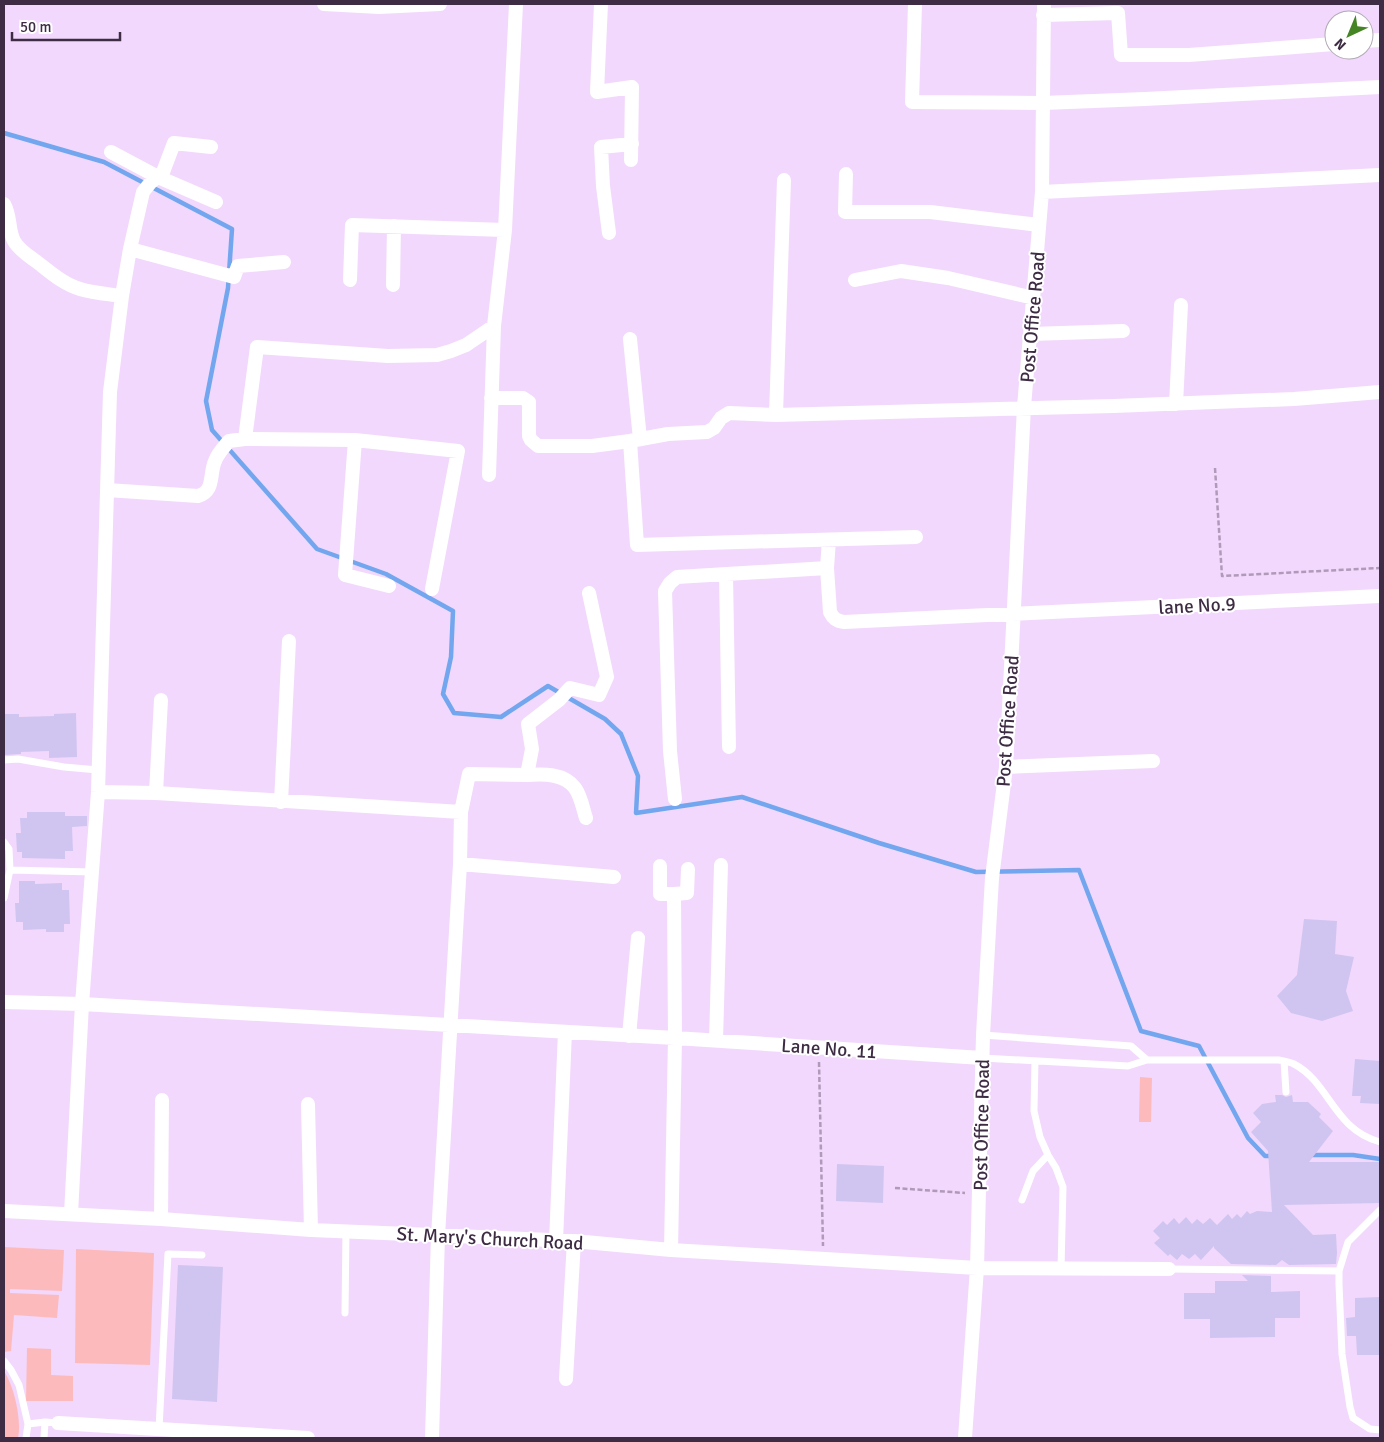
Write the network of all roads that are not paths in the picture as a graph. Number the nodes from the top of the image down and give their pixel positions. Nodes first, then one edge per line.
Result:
1 (324, 4) edge
2 (440, 4) edge
3 (516, 4) edge
4 (600, 4) edge
5 (915, 4) edge
6 (1044, 9) edge
7 (1324, 45) edge
8 (1380, 87) edge
9 (1043, 103) junction
10 (632, 144) junction
11 (211, 147) dead end
12 (111, 152) dead end
13 (631, 160) dead end
14 (846, 174) dead end
15 (1380, 175) edge
16 (784, 180) dead end
17 (151, 184) junction
18 (1042, 192) junction
19 (216, 202) dead end
20 (4, 204) edge
21 (1039, 225) junction
22 (394, 226) junction
23 (505, 230) junction
24 (609, 233) dead end
25 (130, 249) junction
26 (284, 262) dead end
27 (350, 280) dead end
28 (855, 280) dead end
29 (393, 285) dead end
30 (122, 296) junction
31 (1034, 298) junction
32 (1180, 304) dead end
33 (494, 326) junction
34 (1123, 330) dead end
35 (1031, 334) junction
36 (630, 339) dead end
37 (1380, 392) edge
38 (491, 398) junction
39 (1176, 404) junction
40 (1024, 407) junction
41 (776, 415) junction
42 (245, 439) junction
43 (355, 440) junction
44 (635, 440) junction
45 (489, 475) dead end
46 (107, 490) junction
47 (916, 538) dead end
48 (829, 540) junction
49 (827, 568) junction
50 (726, 574) junction
51 (388, 586) dead end
52 (432, 589) dead end
53 (589, 593) dead end
54 (1380, 596) edge
55 (1014, 614) junction
56 (289, 641) dead end
57 (161, 700) dead end
58 (729, 746) dead end
59 (4, 760) edge
60 (1153, 761) dead end
61 (1006, 768) junction
62 (98, 770) junction
63 (527, 774) junction
64 (98, 792) junction
65 (156, 793) junction
66 (675, 799) dead end
67 (281, 802) junction
68 (461, 812) junction
69 (586, 818) dead end
70 (4, 842) edge
71 (460, 864) junction
72 (721, 865) dead end
73 (660, 866) dead end
74 (10, 870) junction
75 (688, 870) dead end
76 (92, 872) junction
77 (614, 876) dead end
78 (674, 894) junction
79 (4, 898) edge
80 (638, 938) dead end
81 (4, 1002) edge
82 (82, 1004) junction
83 (451, 1025) junction
84 (565, 1032) junction
85 (983, 1035) junction
86 (629, 1036) junction
87 (676, 1038) junction
88 (716, 1041) junction
89 (982, 1058) junction
90 (1147, 1060) junction
91 (1035, 1061) junction
92 (1284, 1061) junction
93 (1286, 1092) dead end
94 (162, 1100) dead end
95 (308, 1104) dead end
96 (1380, 1142) edge
97 (1048, 1156) junction
98 (1022, 1200) dead end
99 (1380, 1210) edge
100 (4, 1211) edge
101 (71, 1214) junction
102 (160, 1219) junction
103 (311, 1230) junction
104 (346, 1231) junction
105 (438, 1236) junction
106 (556, 1241) junction
107 (574, 1242) junction
108 (671, 1250) junction
109 (202, 1255) dead end
110 (977, 1268) junction
111 (1061, 1269) junction
112 (1169, 1269) joint
113 (1340, 1271) junction
114 (345, 1313) dead end
115 (4, 1361) edge
116 (566, 1379) dead end
117 (52, 1423) junction
118 (28, 1424) junction
119 (159, 1429) junction
120 (1380, 1430) edge
121 (26, 1438) edge
122 (44, 1438) edge
123 (308, 1438) edge
124 (432, 1438) edge
125 (965, 1438) edge

1 - 2 street
3 - 23 street
4 - 10 street
5 - 9 street
6 - 7 street
6 - 9 street, Post Office Road
8 - 9 street
9 - 18 street, Post Office Road
10 - 13 street
10 - 24 street
11 - 17 street
12 - 17 street
14 - 21 street
15 - 18 street
16 - 41 street
17 - 19 street
17 - 25 street
18 - 21 street, Post Office Road
20 - 30 street
21 - 31 street, Post Office Road
22 - 23 street
22 - 27 street
22 - 29 street
23 - 33 street
25 - 26 street
25 - 30 street
28 - 31 street
30 - 46 street
31 - 35 street, Post Office Road
32 - 39 street
33 - 38 street
33 - 42 street
34 - 35 street
35 - 40 street, Post Office Road
36 - 44 street
37 - 39 street
38 - 44 street
38 - 45 street
39 - 40 street
40 - 41 street
40 - 55 street, Post Office Road
41 - 44 street
42 - 43 street
42 - 46 street
43 - 51 street
43 - 52 street
44 - 48 street
46 - 62 street
47 - 48 street
48 - 49 street
49 - 50 street
49 - 55 street, lane No.9
50 - 58 street
50 - 66 street
53 - 63 street
54 - 55 street, lane No.9
55 - 61 street, Post Office Road
56 - 67 street
57 - 65 street
59 - 62 lane
60 - 61 street
61 - 85 street, Post Office Road
62 - 64 street
63 - 68 street
63 - 69 street
64 - 65 street
64 - 76 street
65 - 67 street
67 - 68 street
68 - 71 street
70 - 74 lane
71 - 77 street
71 - 83 street
72 - 88 street
73 - 78 street
74 - 76 lane
74 - 79 lane
75 - 78 street
76 - 82 street
78 - 87 street
80 - 86 street
81 - 82 street, Lane No. 11
82 - 83 street, Lane No. 11
82 - 101 street
83 - 84 street, Lane No. 11
83 - 105 street
84 - 86 street, Lane No. 11
84 - 106 street
85 - 89 street, Post Office Road
85 - 90 lane
86 - 87 street, Lane No. 11
87 - 88 street, Lane No. 11
87 - 108 street
88 - 89 street, Lane No. 11
89 - 91 lane
89 - 110 street, Post Office Road
90 - 91 lane
90 - 92 lane
91 - 97 lane
92 - 93 lane
92 - 96 lane
94 - 102 street
95 - 103 street
97 - 98 lane
97 - 111 lane
99 - 113 lane
100 - 101 street, St. Mary's Church Road
101 - 102 street, St. Mary's Church Road
102 - 103 street, St. Mary's Church Road
103 - 104 street, St. Mary's Church Road
104 - 105 street, St. Mary's Church Road
104 - 114 lane
105 - 106 street, St. Mary's Church Road
105 - 124 street
106 - 107 street, St. Mary's Church Road
107 - 108 street, St. Mary's Church Road
107 - 116 street
108 - 110 street, St. Mary's Church Road
109 - 119 lane
110 - 111 street, St. Mary's Church Road
110 - 125 street, Post Office Road
111 - 112 street, St. Mary's Church Road
112 - 113 lane
113 - 120 lane
115 - 118 lane
117 - 118 lane
117 - 119 street
117 - 122 lane
118 - 121 lane
119 - 123 street

